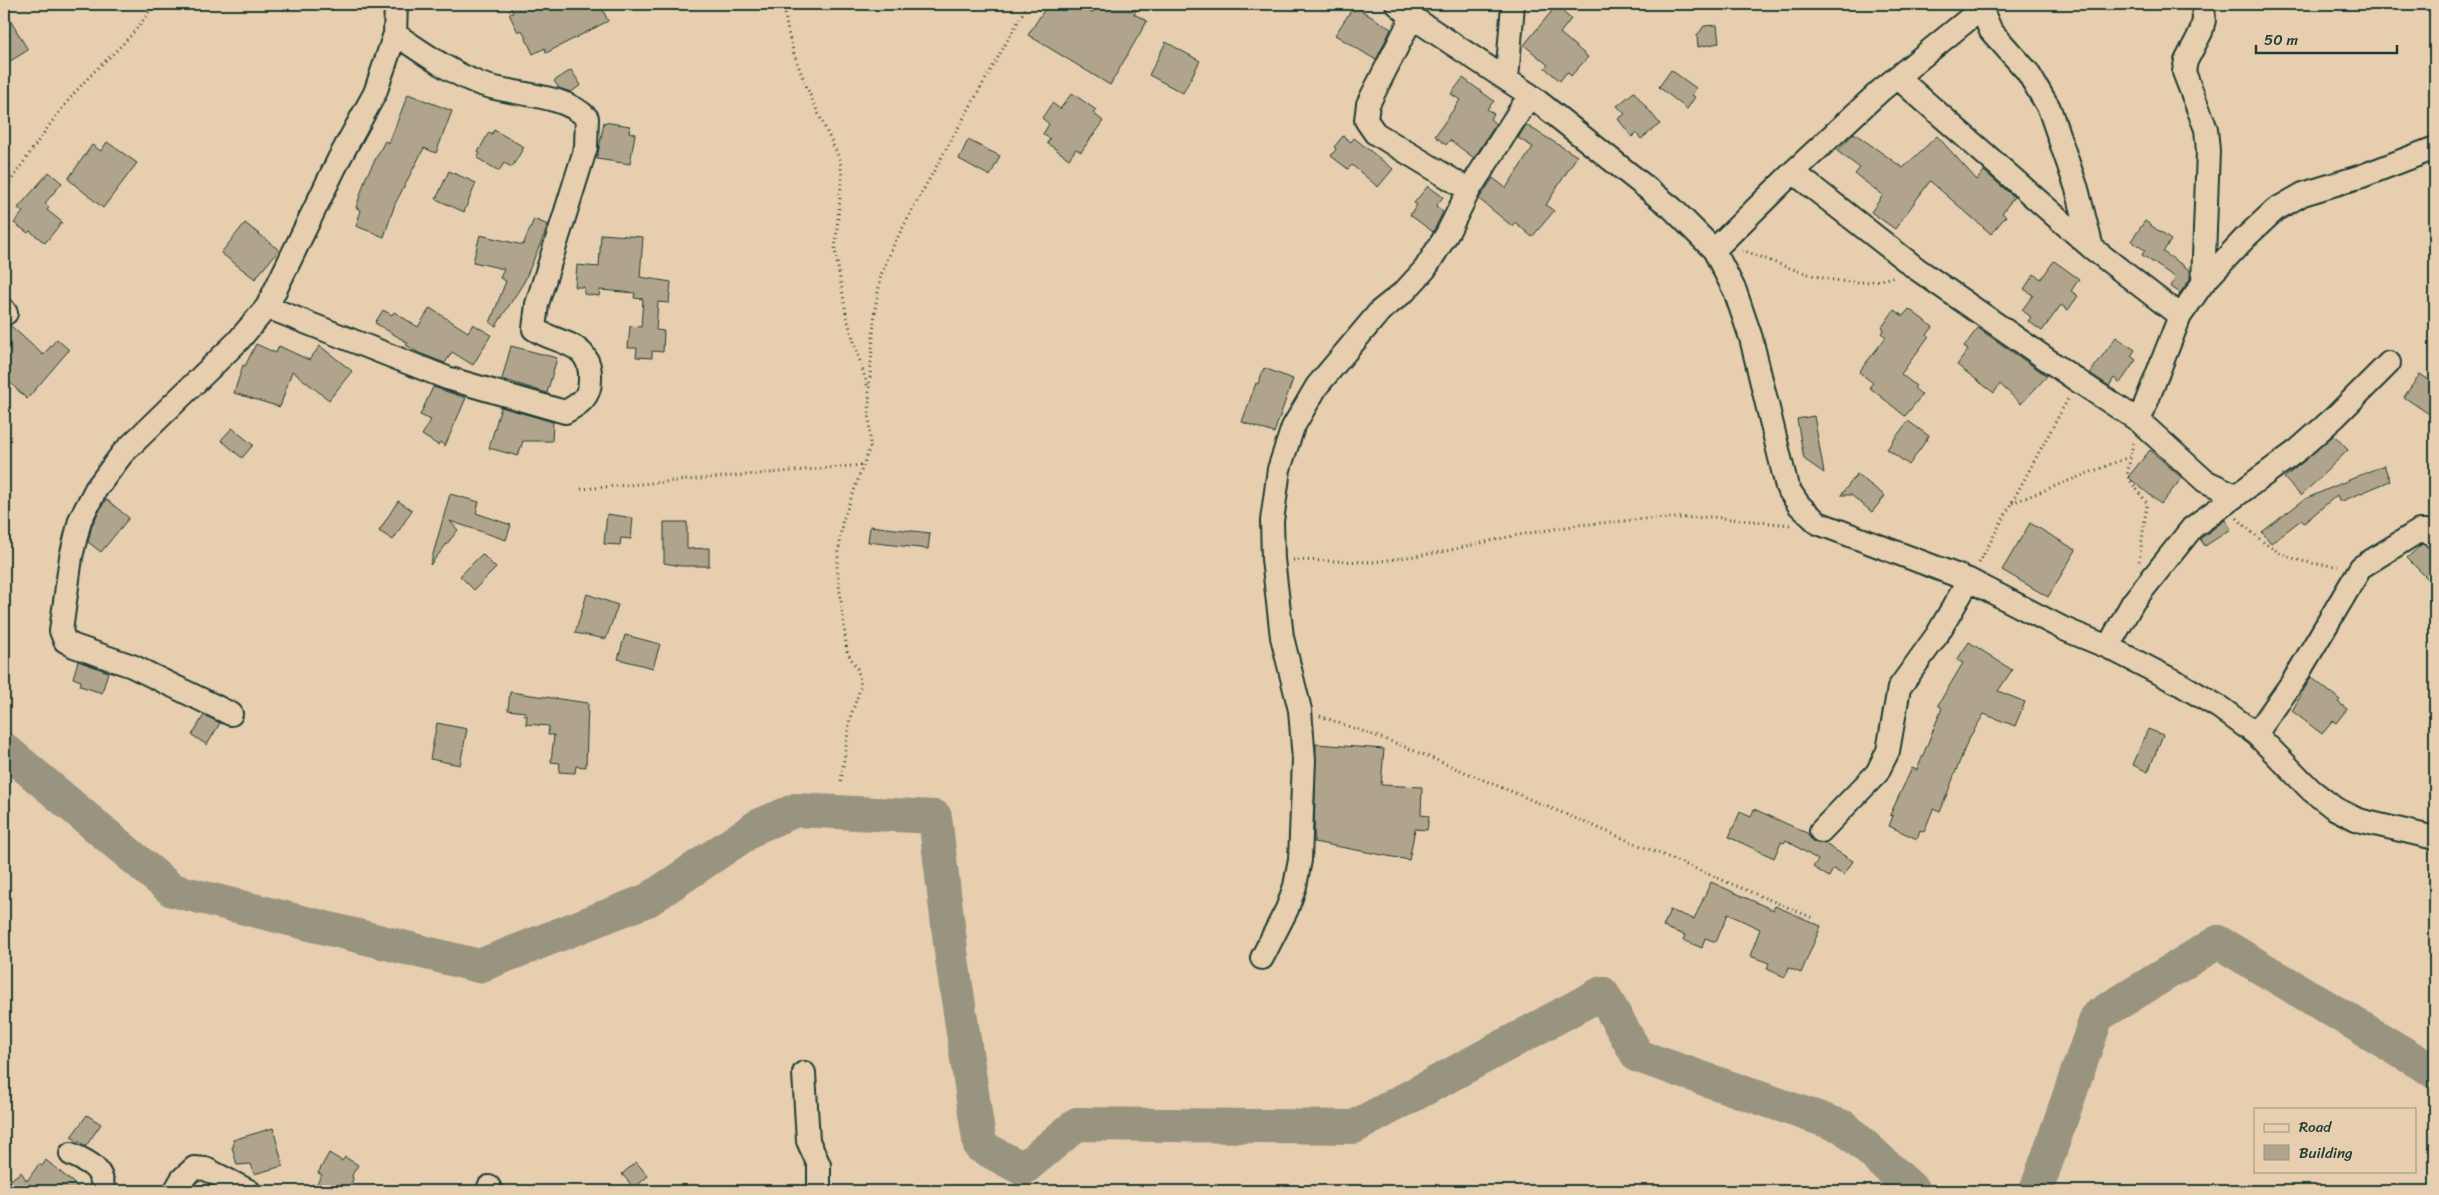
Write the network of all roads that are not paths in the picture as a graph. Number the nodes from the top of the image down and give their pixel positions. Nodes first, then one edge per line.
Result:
1 (396, 4) edge
2 (1513, 4) edge
3 (2202, 4) edge
4 (1980, 7) edge
5 (1405, 10) edge
6 (395, 34) junction
7 (1897, 77) junction
8 (1507, 79) junction
9 (1530, 95) junction
10 (2435, 148) edge
11 (1793, 172) junction
12 (1469, 190) junction
13 (1718, 246) junction
14 (2092, 248) junction
15 (2204, 283) junction
16 (267, 307) junction
17 (2180, 316) junction
18 (2389, 363) dead end
19 (2138, 421) junction
20 (2229, 500) junction
21 (2435, 537) edge
22 (1969, 580) junction
23 (2108, 647) junction
24 (231, 714) dead end
25 (2256, 734) junction
26 (1821, 832) dead end
27 (2435, 838) edge
28 (1262, 958) dead end
29 (804, 1073) dead end
30 (71, 1154) dead end
31 (103, 1191) edge
32 (175, 1191) edge
33 (249, 1191) edge
34 (819, 1191) edge

1 - 6 street
2 - 8 street
3 - 15 street
4 - 7 street
4 - 14 street
5 - 8 street
5 - 12 street
6 - 16 street
6 - 16 street
7 - 11 street
7 - 14 street
8 - 9 street
9 - 12 street
9 - 13 street
10 - 15 street
11 - 13 street
11 - 19 street
12 - 28 street
13 - 22 street
14 - 17 street
15 - 17 street
16 - 24 street
17 - 19 street
18 - 20 street
19 - 20 street
20 - 23 street
21 - 25 street
22 - 23 street
22 - 26 street
23 - 25 street
25 - 27 street
29 - 34 street
30 - 31 street
32 - 33 street

